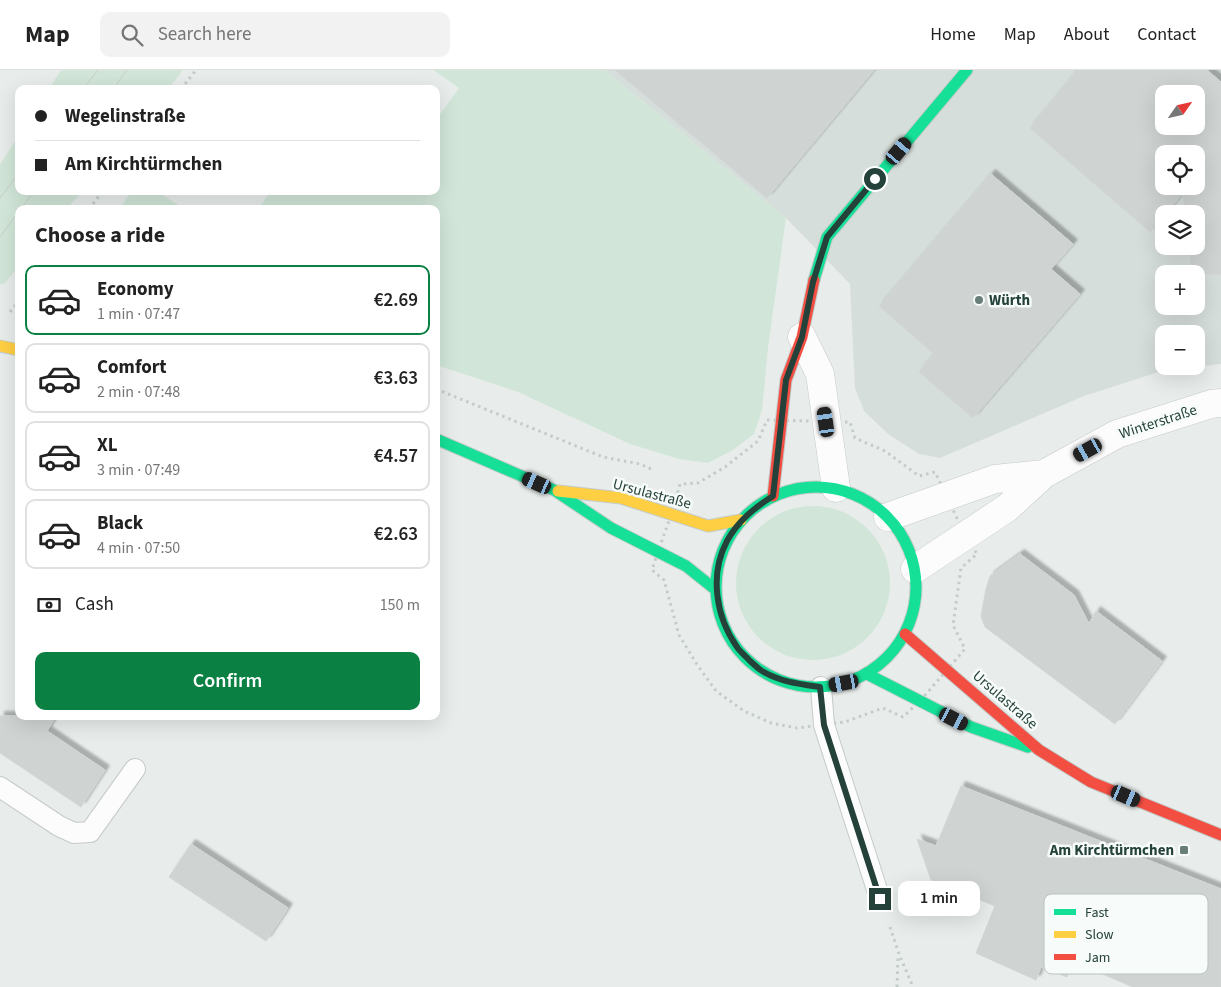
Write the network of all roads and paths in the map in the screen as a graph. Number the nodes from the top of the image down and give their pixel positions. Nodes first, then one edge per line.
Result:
1 (196, 70) edge
2 (958, 73) edge
3 (185, 85) edge
4 (100, 195) edge
5 (92, 205) edge
6 (802, 337) junction
7 (0, 346) edge
8 (15, 349) edge
9 (440, 391) edge
10 (1221, 403) edge
11 (781, 421) junction
12 (826, 422) junction
13 (440, 441) edge
14 (656, 472) dead end
15 (1044, 474) junction
16 (672, 480) dead end
17 (680, 484) junction
18 (836, 488) junction
19 (554, 490) junction
20 (773, 496) junction
21 (947, 496) junction
22 (672, 514) junction
23 (888, 517) junction
24 (741, 520) junction
25 (965, 536) junction
26 (658, 551) junction
27 (915, 569) junction
28 (716, 590) junction
29 (905, 634) junction
30 (947, 670) junction
31 (867, 674) junction
32 (820, 687) junction
33 (920, 701) junction
34 (824, 725) junction
35 (1039, 750) junction
36 (135, 769) dead end
37 (0, 787) edge
38 (1221, 835) edge
39 (880, 899) joint
40 (899, 954) junction
41 (897, 987) edge
42 (912, 987) edge

1 - 3 path
2 - 6 street
4 - 5 path
6 - 11 street
6 - 12 street
7 - 8 street
9 - 14 path
10 - 15 street, Winterstraße
11 - 12 path
11 - 17 path
11 - 20 street
12 - 18 street
12 - 21 path
13 - 19 street, Ursulastraße
15 - 21 street, Winterstraße
15 - 25 street, Winterstraße
16 - 17 path
17 - 22 path
18 - 20 street, Ursulastraße
18 - 23 street, Ursulastraße
19 - 22 street, Ursulastraße
19 - 26 street, Ursulastraße
20 - 24 street, Ursulastraße
21 - 23 street, Winterstraße
21 - 25 path
22 - 24 street, Ursulastraße
22 - 26 path
23 - 27 street, Ursulastraße
24 - 28 street, Ursulastraße
25 - 27 street, Winterstraße
25 - 30 path
26 - 28 street, Ursulastraße
26 - 34 path
27 - 29 street, Ursulastraße
28 - 32 street, Ursulastraße
29 - 30 street, Ursulastraße
29 - 31 street, Ursulastraße
30 - 33 path
30 - 35 street, Ursulastraße
31 - 32 street, Ursulastraße
31 - 33 street, Ursulastraße
32 - 34 lane
33 - 34 path
33 - 35 street, Ursulastraße
34 - 39 lane
35 - 38 street, Ursulastraße
36 - 37 lane
39 - 40 path
40 - 41 path
40 - 42 path

